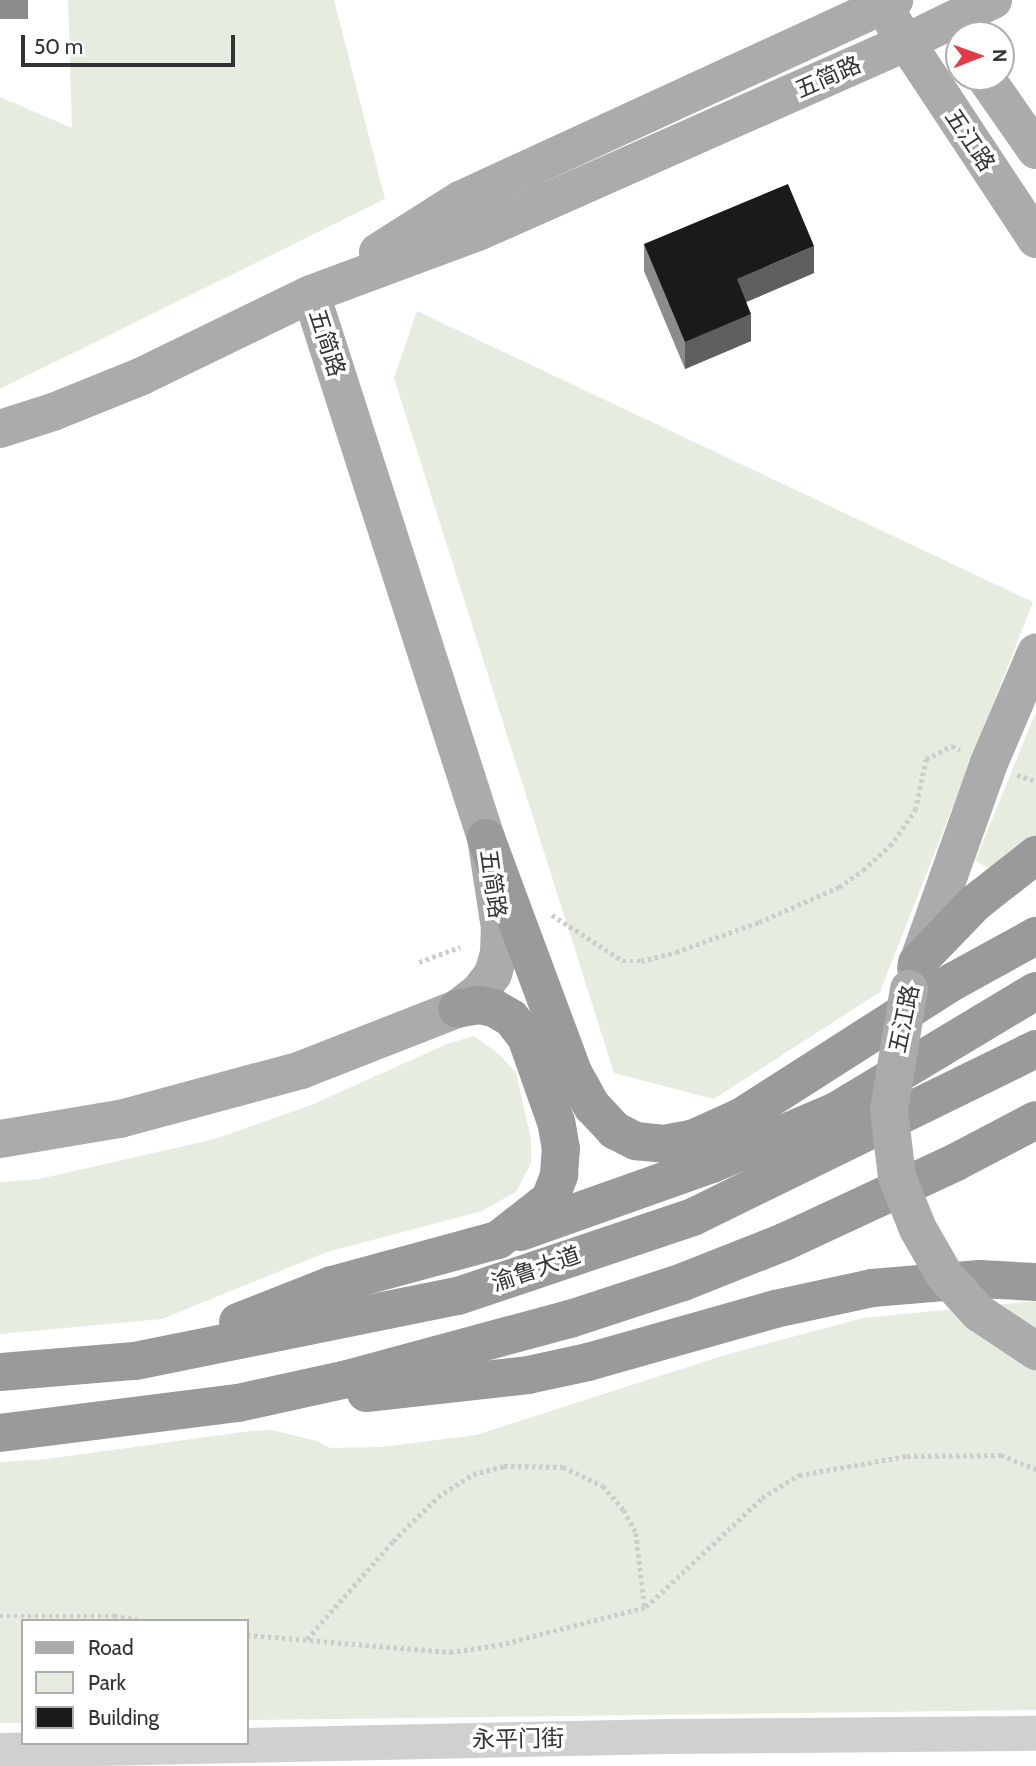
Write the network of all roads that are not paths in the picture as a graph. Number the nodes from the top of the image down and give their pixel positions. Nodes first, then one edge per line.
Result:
1 (993, 0) edge
2 (886, 2) edge
3 (947, 20) edge
4 (905, 43) junction
5 (995, 91) edge
6 (1036, 150) edge
7 (1036, 239) edge
8 (311, 294) junction
9 (0, 429) edge
10 (1036, 653) edge
11 (486, 838) junction
12 (1036, 855) edge
13 (1036, 936) edge
14 (913, 976) junction
15 (1036, 991) edge
16 (457, 1009) junction
17 (1036, 1049) edge
18 (1036, 1120) edge
19 (0, 1139) edge
20 (498, 1240) junction
21 (1036, 1282) edge
22 (1036, 1351) edge
23 (135, 1362) junction
24 (0, 1372) edge
25 (238, 1403) junction
26 (0, 1433) edge
27 (1036, 1732) edge
28 (0, 1750) edge
29 (667, 1751) edge
30 (42, 1757) edge

1 - 3 main road, 五简路
2 - 4 main road, 五江路
2 - 8 main road, 五简路
3 - 4 main road, 五简路
4 - 7 main road, 五江路
4 - 8 main road, 五简路
5 - 6 main road
8 - 9 main road, 五简路
8 - 11 main road, 五简路
10 - 14 main road, 五江路
11 - 13 highway
11 - 16 main road, 五简路
12 - 14 highway
14 - 22 main road, 五江路, bridge
15 - 20 highway
16 - 19 main road, 五简路
16 - 20 highway
17 - 23 highway, 渝鲁大道
18 - 25 highway
20 - 23 highway
21 - 25 highway
23 - 24 highway, 渝鲁大道
25 - 26 highway
27 - 29 street, 永平门街
28 - 30 street, 永平门街
29 - 30 street, 永平门街

